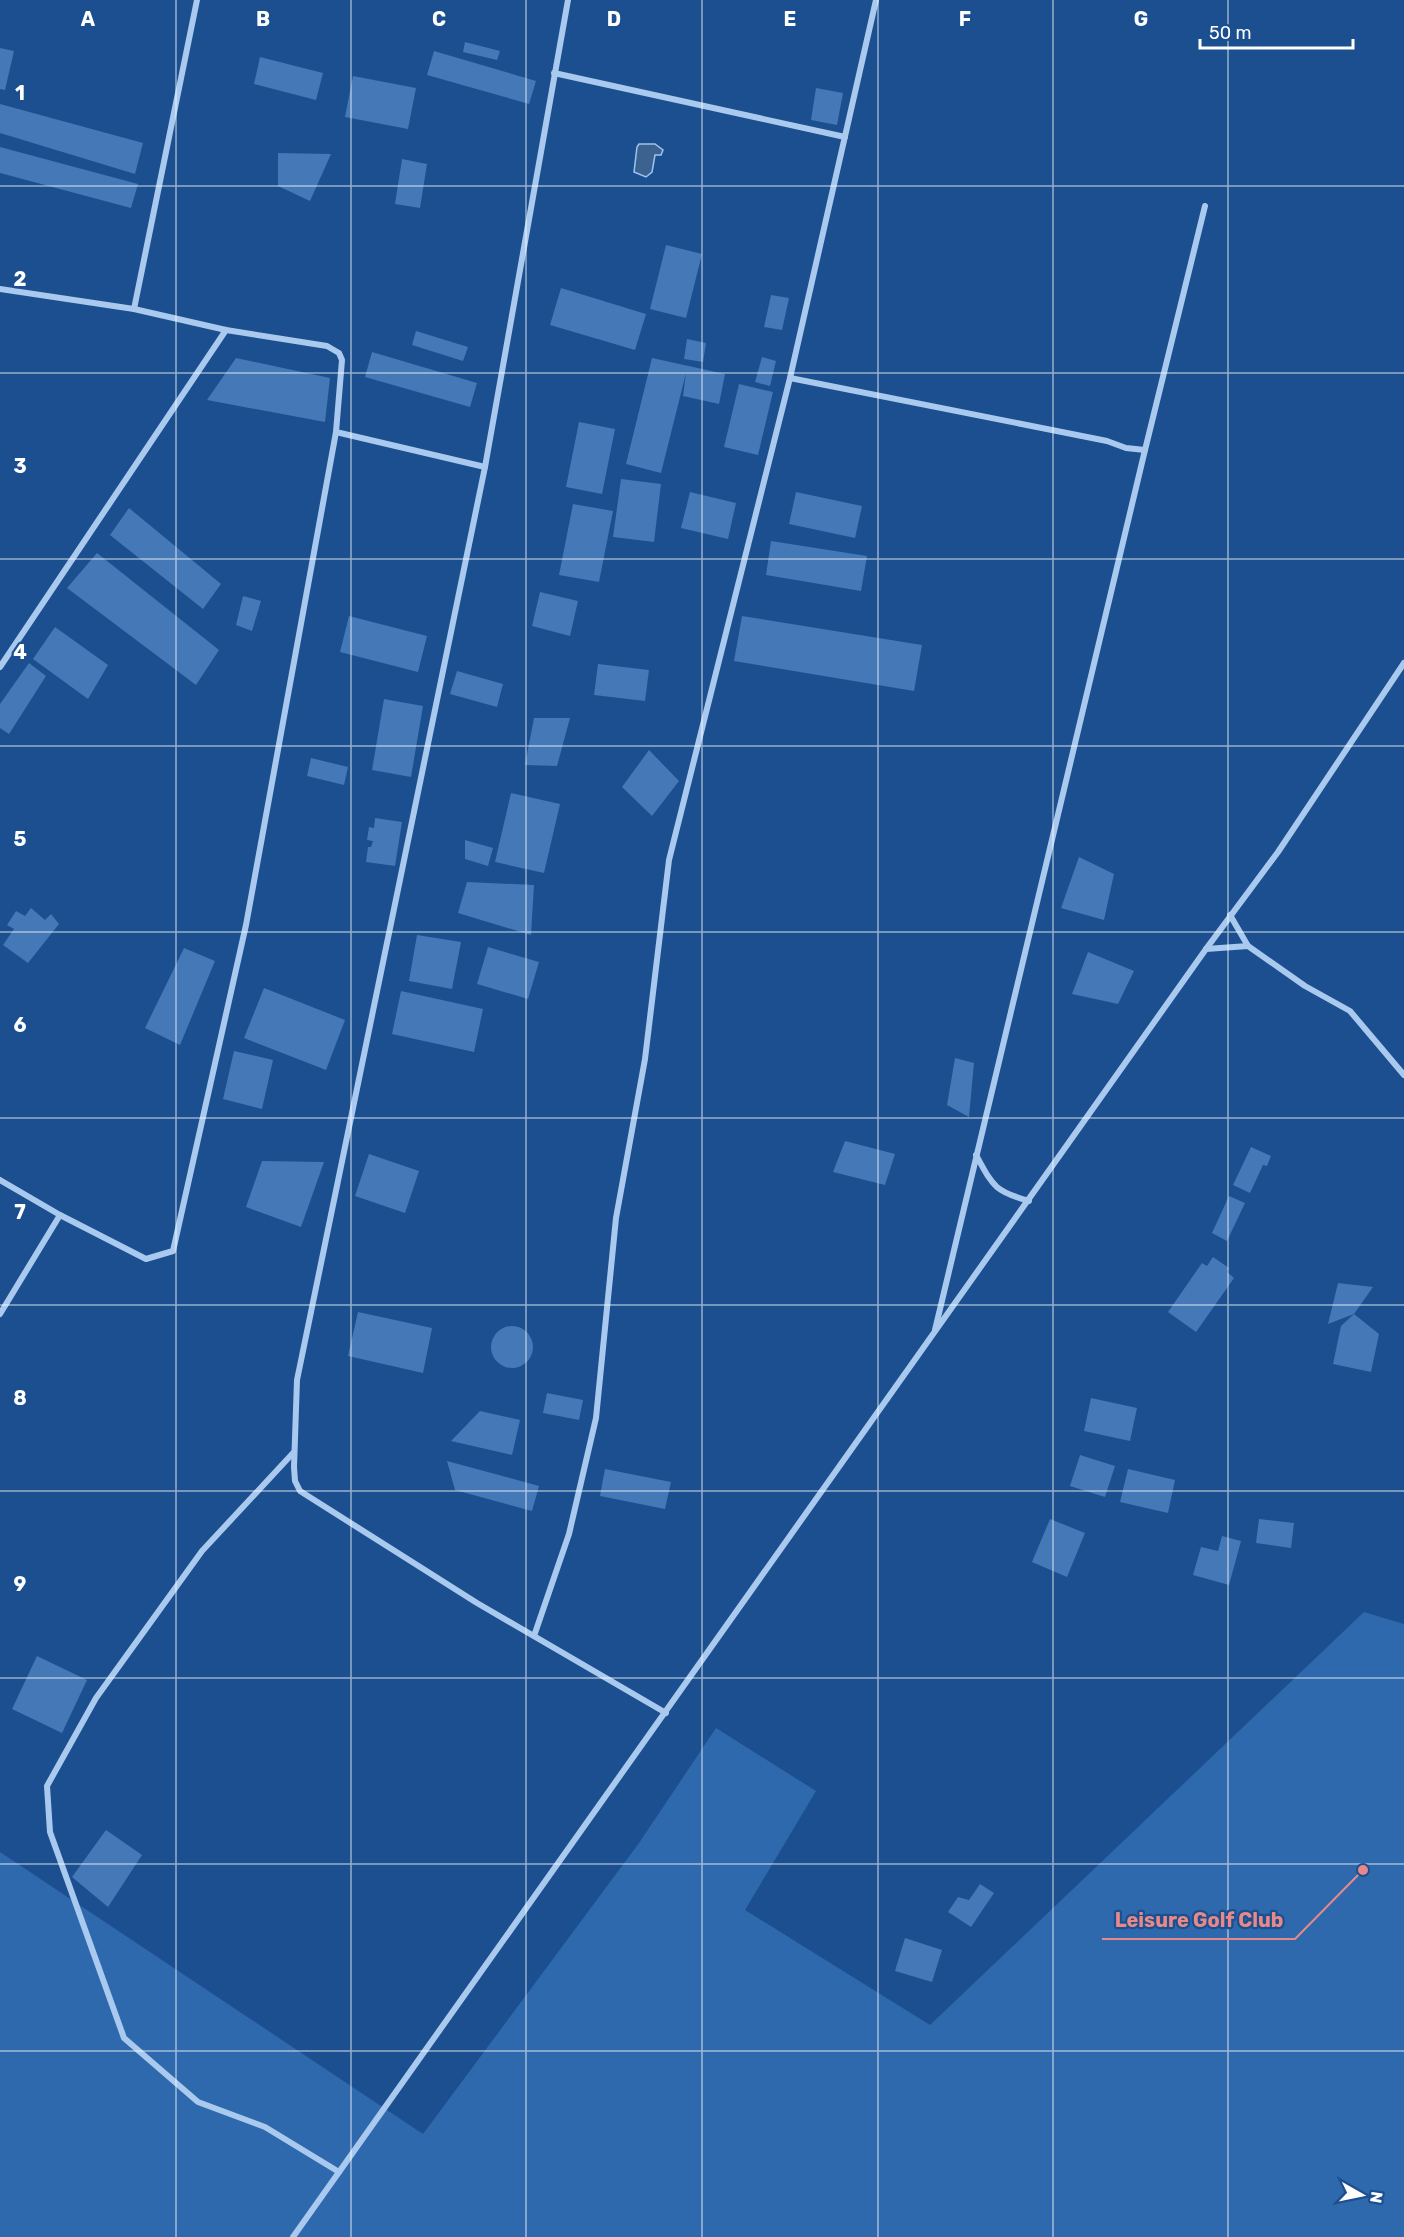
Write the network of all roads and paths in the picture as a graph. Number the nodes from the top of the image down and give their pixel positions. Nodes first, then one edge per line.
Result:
1 (197, 0) edge
2 (568, 0) edge
3 (876, 0) edge
4 (554, 73) junction
5 (845, 137) junction
6 (1205, 206) dead end
7 (0, 289) edge
8 (134, 309) junction
9 (226, 330) junction
10 (790, 378) junction
11 (336, 432) junction
12 (1145, 450) junction
13 (485, 467) junction
14 (1404, 663) edge
15 (0, 667) edge
16 (1230, 915) junction
17 (1248, 946) junction
18 (1206, 949) junction
19 (1404, 1075) edge
20 (976, 1154) junction
21 (0, 1180) edge
22 (1029, 1201) junction
23 (60, 1215) junction
24 (0, 1314) edge
25 (934, 1336) junction
26 (294, 1452) junction
27 (534, 1636) junction
28 (666, 1713) junction
29 (339, 2172) junction
30 (292, 2237) edge

1 - 8 street
2 - 4 street
3 - 5 street
4 - 5 street
4 - 13 street
5 - 10 street
6 - 12 street
7 - 8 street
8 - 9 street
9 - 11 street
9 - 15 street
10 - 12 street
10 - 27 street
11 - 13 street
11 - 23 street
12 - 20 street
13 - 26 street
14 - 16 street
16 - 17 street
16 - 18 street
17 - 18 street
17 - 19 street
18 - 22 street
20 - 22 street
20 - 25 street
21 - 23 street
22 - 25 street
23 - 24 street
25 - 28 street
26 - 27 street
26 - 29 street
27 - 28 street
28 - 29 street
29 - 30 street

